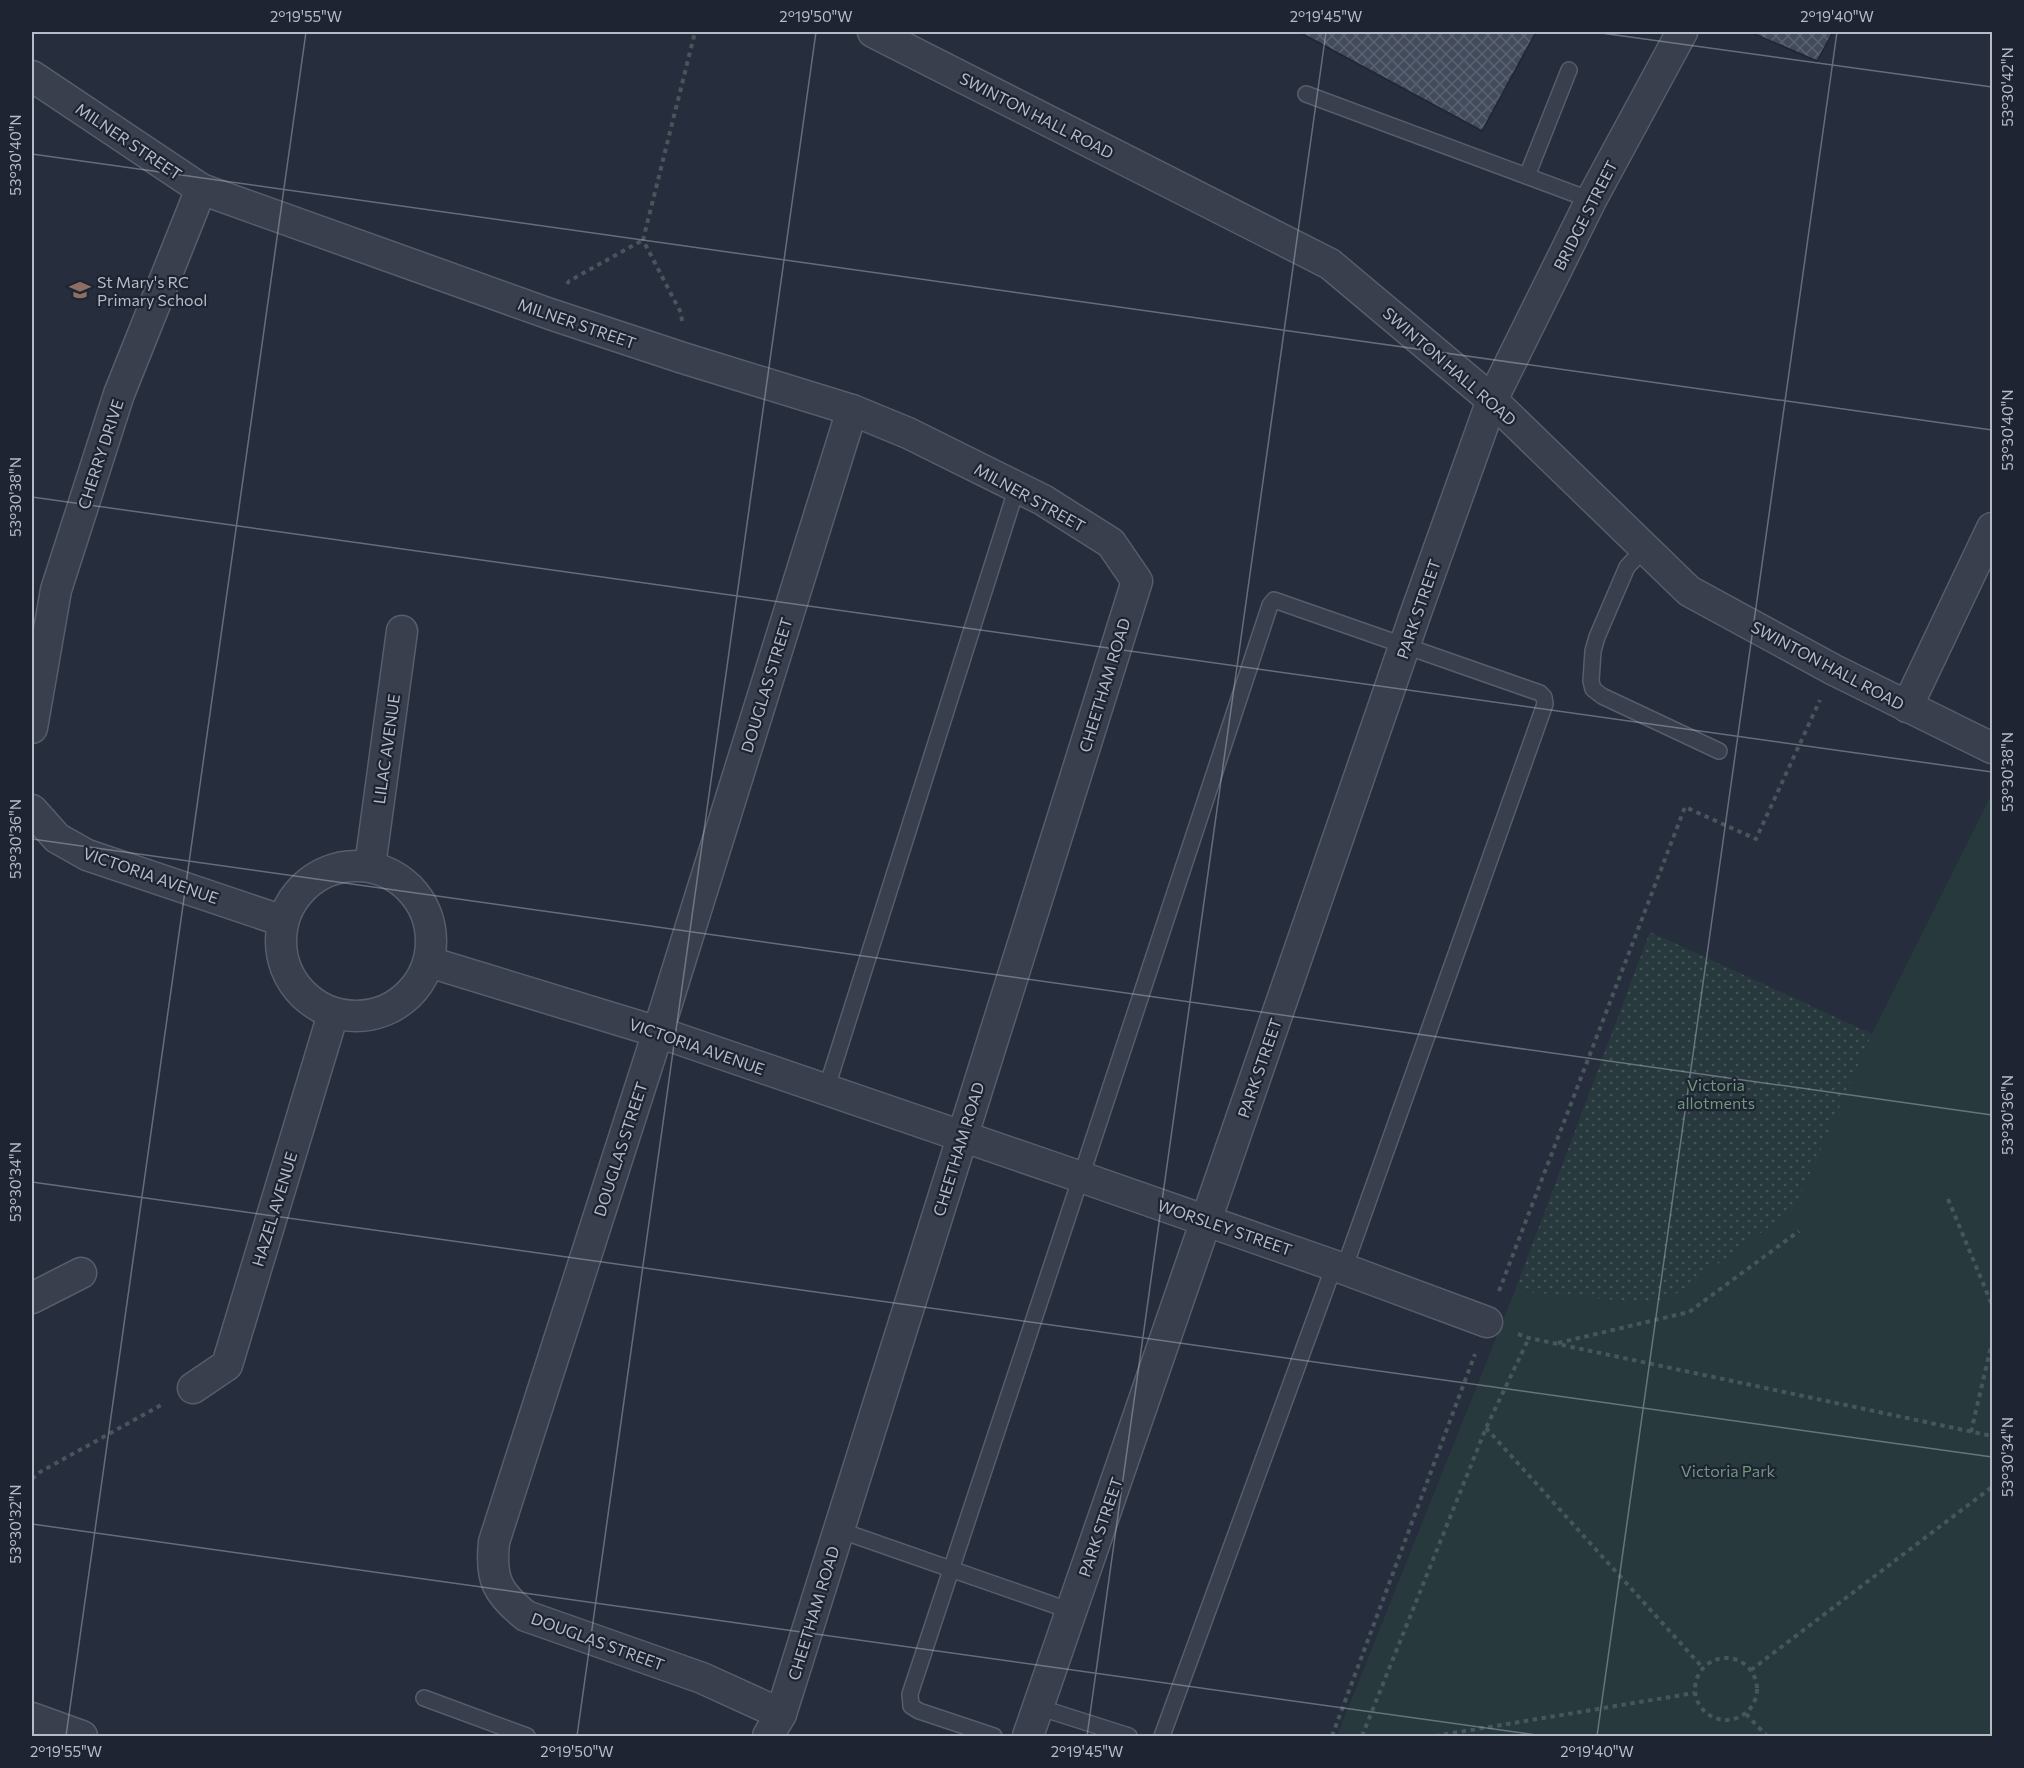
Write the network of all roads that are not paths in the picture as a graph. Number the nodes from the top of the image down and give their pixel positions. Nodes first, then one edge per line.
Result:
1 (873, 32) edge
2 (1682, 32) edge
3 (913, 41) edge
4 (1569, 70) dead end
5 (32, 76) edge
6 (1306, 94) dead end
7 (1527, 176) junction
8 (201, 189) junction
9 (1591, 200) junction
10 (1492, 400) junction
11 (852, 410) junction
12 (1017, 487) junction
13 (1992, 528) edge
14 (1644, 549) junction
15 (1125, 561) joint
16 (402, 631) dead end
17 (1405, 645) junction
18 (1907, 707) junction
19 (32, 728) edge
20 (1992, 748) edge
21 (1719, 751) dead end
22 (32, 810) edge
23 (370, 867) junction
24 (283, 921) junction
25 (429, 962) junction
26 (333, 1014) junction
27 (658, 1032) junction
28 (826, 1090) junction
29 (962, 1136) junction
30 (1081, 1177) junction
31 (1207, 1221) junction
32 (1339, 1267) junction
33 (81, 1273) dead end
34 (32, 1298) edge
35 (1487, 1322) road end
36 (193, 1388) road end
37 (839, 1530) junction
38 (952, 1569) junction
39 (1071, 1611) junction
40 (424, 1698) dead end
41 (1038, 1707) junction
42 (32, 1718) edge
43 (775, 1726) edge
44 (82, 1737) edge
45 (527, 1737) edge
46 (994, 1737) edge
47 (1028, 1737) edge
48 (1129, 1737) edge
49 (1162, 1737) edge

1 - 3 street, SWINTON HALL ROAD
2 - 9 street, BRIDGE STREET
3 - 10 street, SWINTON HALL ROAD
4 - 7 lane
5 - 8 street, MILNER STREET
6 - 7 lane
7 - 9 lane
8 - 11 street, MILNER STREET
8 - 19 street, CHERRY DRIVE
9 - 10 street, BRIDGE STREET
10 - 14 street, SWINTON HALL ROAD
10 - 17 street, PARK STREET
11 - 12 street, MILNER STREET
11 - 27 street, DOUGLAS STREET
12 - 15 street, MILNER STREET
12 - 28 lane
13 - 18 street
14 - 18 street, SWINTON HALL ROAD
14 - 21 lane
15 - 29 street, CHEETHAM ROAD
16 - 23 street, LILAC AVENUE
17 - 30 lane
17 - 31 street, PARK STREET
17 - 32 lane
18 - 20 street, SWINTON HALL ROAD
22 - 24 street, VICTORIA AVENUE
23 - 24 street
23 - 25 street
24 - 26 street
25 - 26 street
25 - 27 street, VICTORIA AVENUE
26 - 36 street, HAZEL AVENUE
27 - 28 street, VICTORIA AVENUE
27 - 43 street, DOUGLAS STREET
28 - 29 street, VICTORIA AVENUE
29 - 30 street, WORSLEY STREET
29 - 37 street, CHEETHAM ROAD
30 - 31 street, WORSLEY STREET
30 - 38 lane
31 - 32 street, WORSLEY STREET
31 - 39 street, PARK STREET
32 - 35 street, WORSLEY STREET
32 - 49 lane
33 - 34 street
37 - 38 lane
37 - 43 street, CHEETHAM ROAD
38 - 39 lane
38 - 46 lane
39 - 41 street, PARK STREET
40 - 45 lane
41 - 47 street, PARK STREET
41 - 48 lane
42 - 44 street

